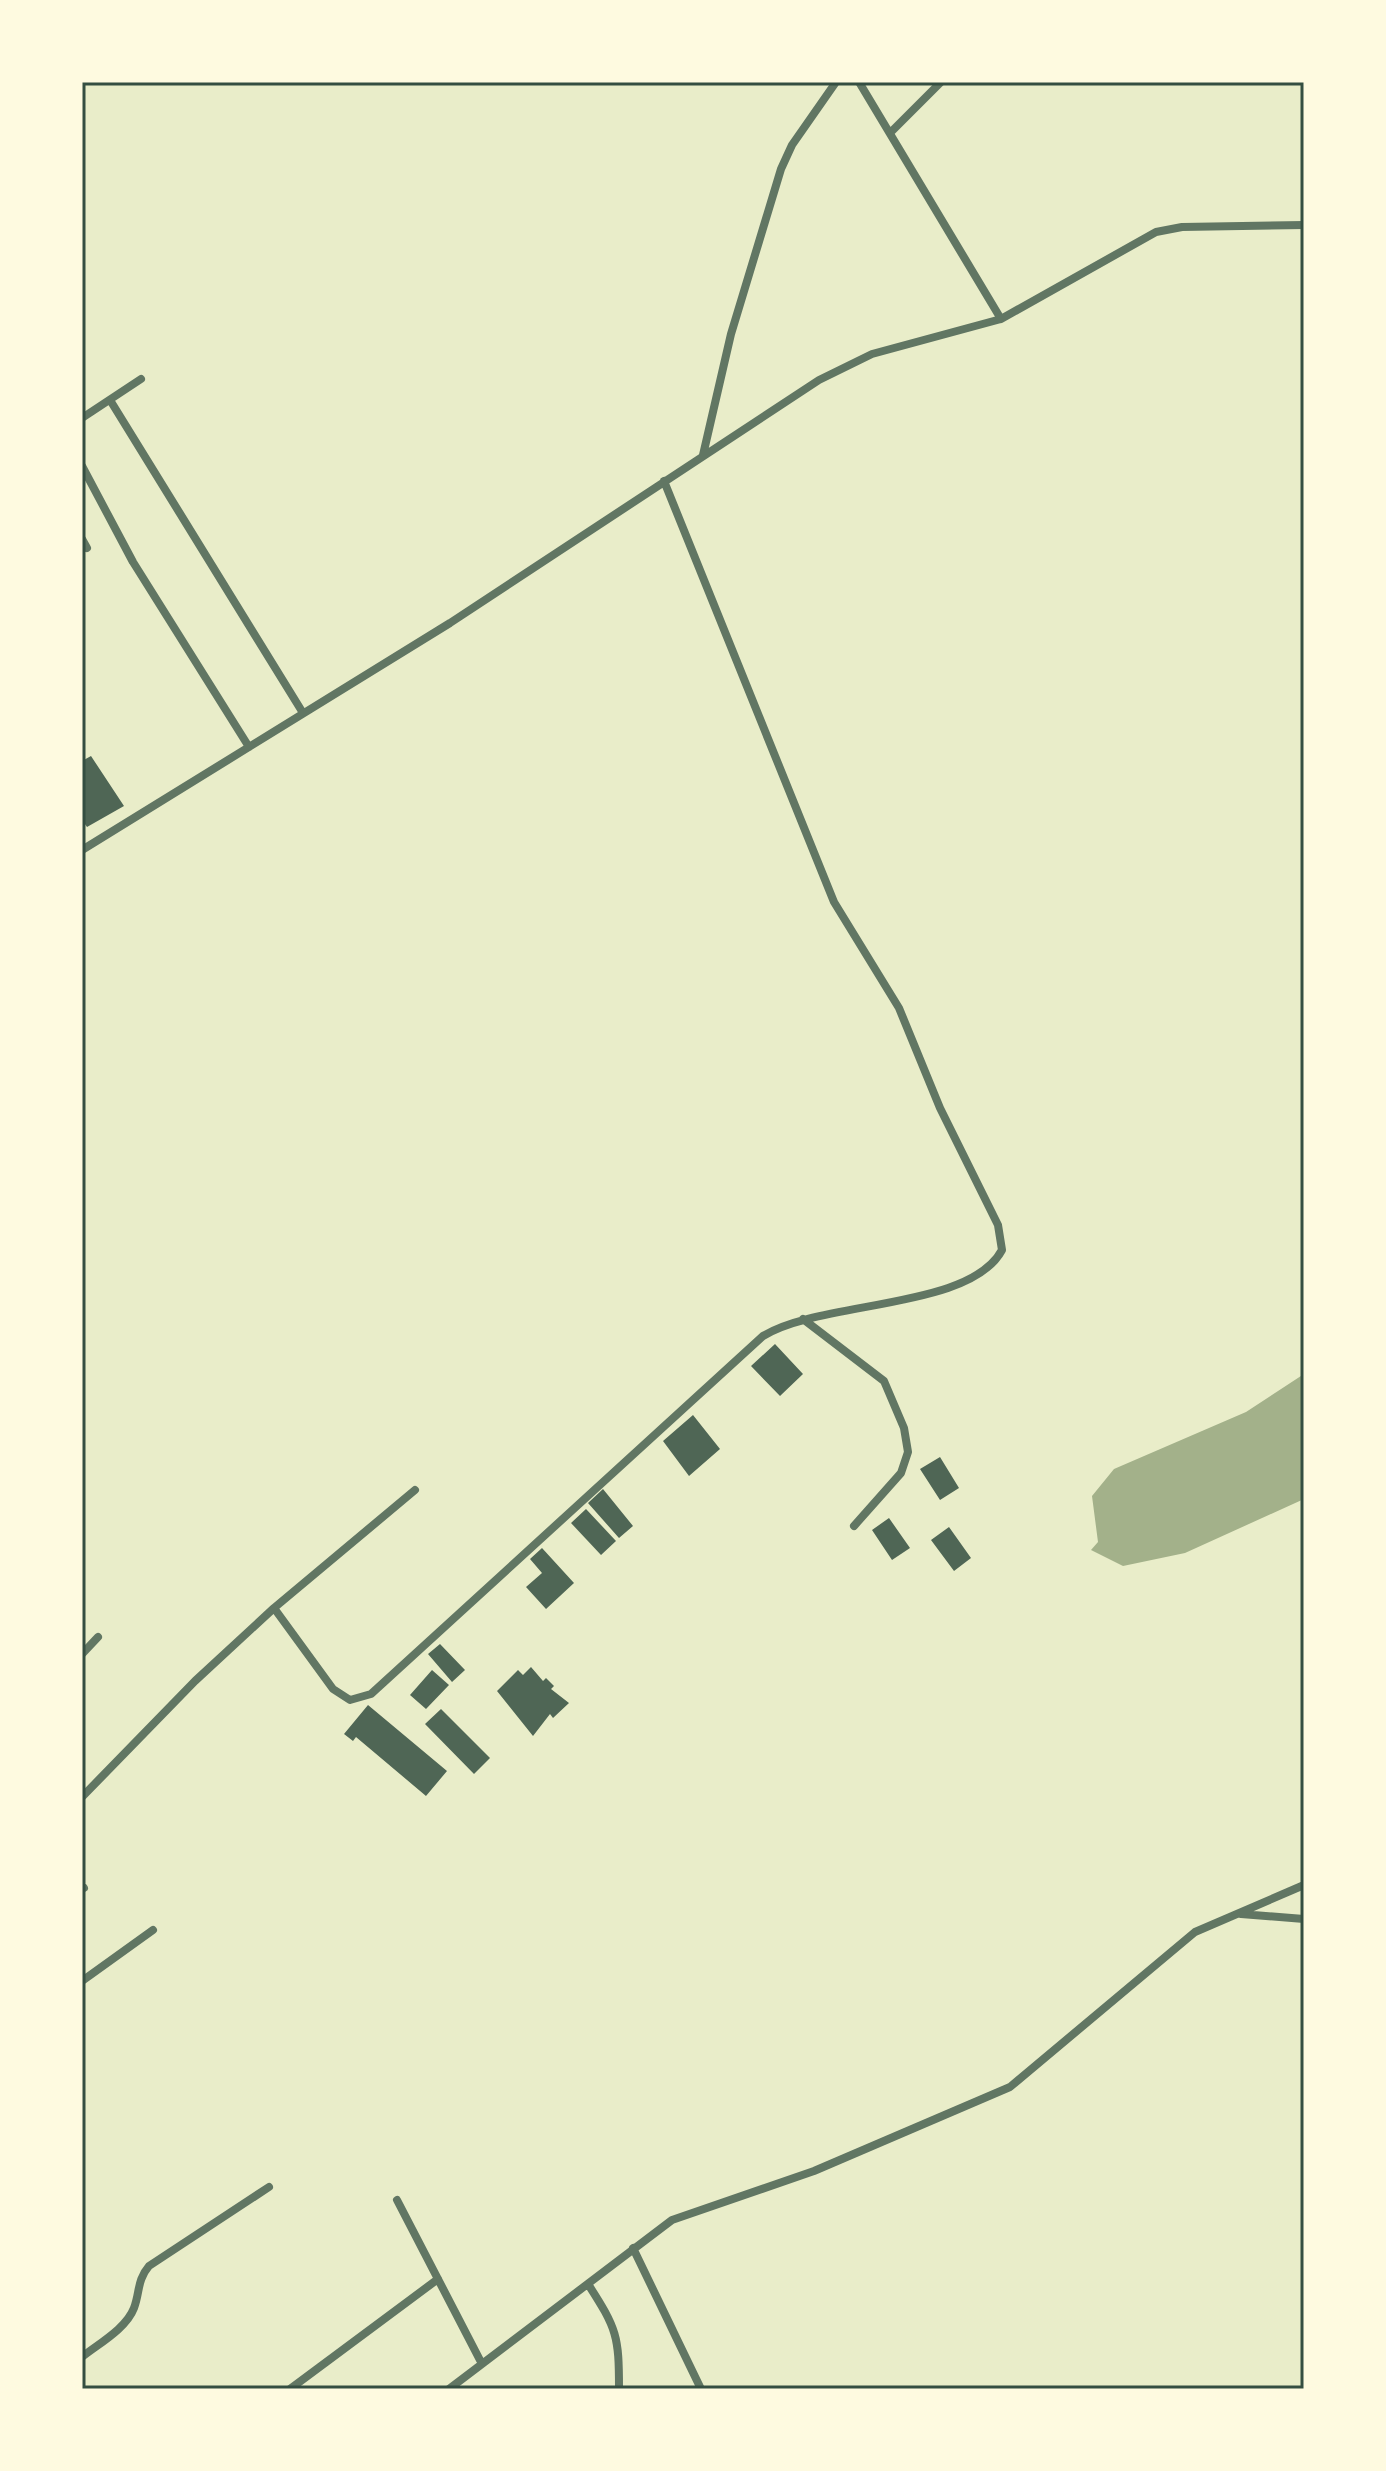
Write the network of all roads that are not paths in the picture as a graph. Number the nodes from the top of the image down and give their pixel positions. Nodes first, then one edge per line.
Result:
1 (836, 82) edge
2 (859, 82) edge
3 (941, 82) edge
4 (890, 133) junction
5 (1304, 225) edge
6 (1001, 319) junction
7 (141, 379) dead end
8 (110, 400) junction
9 (82, 418) edge
10 (703, 455) junction
11 (82, 466) edge
12 (664, 481) junction
13 (82, 539) edge
14 (87, 548) dead end
15 (303, 713) junction
16 (249, 747) junction
17 (82, 850) edge
18 (803, 1319) junction
19 (415, 1490) dead end
20 (854, 1526) dead end
21 (274, 1608) junction
22 (98, 1637) dead end
23 (82, 1654) edge
24 (82, 1797) edge
25 (1304, 1885) edge
26 (1239, 1913) junction
27 (1304, 1919) edge
28 (153, 1930) dead end
29 (82, 1981) edge
30 (269, 2187) dead end
31 (397, 2200) dead end
32 (633, 2248) junction
33 (438, 2279) junction
34 (588, 2284) junction
35 (82, 2357) edge
36 (482, 2364) junction
37 (290, 2389) edge
38 (449, 2389) edge
39 (619, 2389) edge
40 (701, 2389) edge

1 - 10 street
2 - 4 street
3 - 4 street
4 - 6 street
5 - 6 street
6 - 10 street
7 - 8 street
8 - 9 street
8 - 15 street
10 - 12 street
11 - 16 street
12 - 15 street
12 - 18 street
13 - 14 street
15 - 16 street
16 - 17 street
18 - 20 street
18 - 21 street
19 - 21 street
21 - 24 street
22 - 23 street
25 - 26 street
26 - 27 street
26 - 32 street
28 - 29 street
30 - 35 street
31 - 33 street
32 - 34 street
32 - 40 street
33 - 36 street
33 - 37 street
34 - 36 street
34 - 39 street
36 - 38 street

